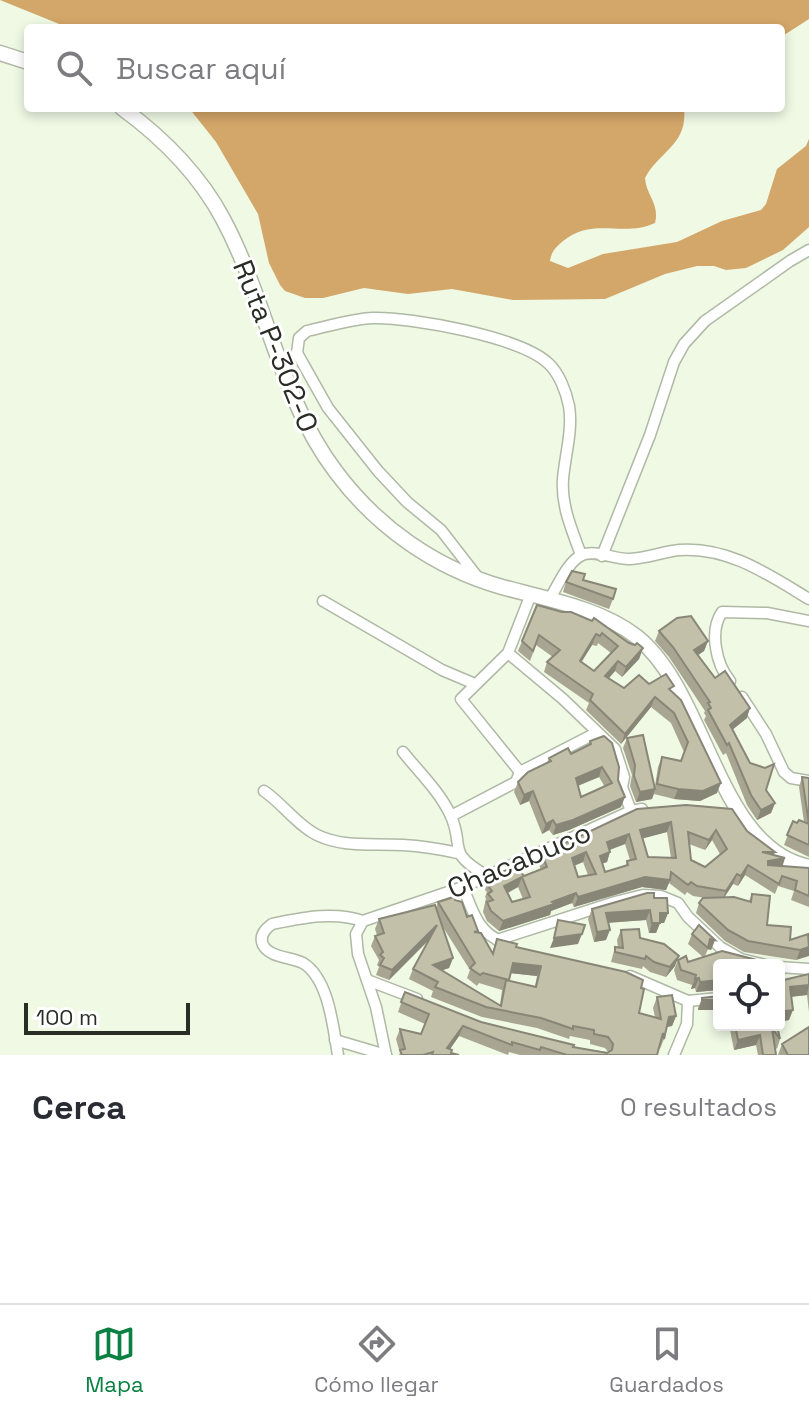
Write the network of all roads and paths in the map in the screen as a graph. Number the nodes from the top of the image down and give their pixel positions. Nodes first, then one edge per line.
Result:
1 (0, 53) edge
2 (24, 61) edge
3 (127, 112) edge
4 (809, 250) edge
5 (581, 555) junction
6 (602, 556) junction
7 (479, 579) junction
8 (540, 597) junction
9 (809, 599) edge
10 (323, 601) dead end
11 (809, 621) edge
12 (508, 653) junction
13 (475, 684) junction
14 (596, 733) junction
15 (403, 752) dead end
16 (520, 772) junction
17 (809, 781) edge
18 (264, 791) dead end
19 (653, 808) edge
20 (631, 811) junction
21 (451, 816) junction
22 (458, 853) junction
23 (809, 867) edge
24 (487, 876) junction
25 (463, 887) junction
26 (363, 921) junction
27 (497, 940) junction
28 (511, 945) edge
29 (741, 959) edge
30 (804, 970) edge
31 (622, 973) edge
32 (790, 978) edge
33 (367, 980) junction
34 (713, 999) edge
35 (688, 1001) junction
36 (427, 1002) edge
37 (335, 1040) junction
38 (338, 1055) edge
39 (386, 1055) edge
40 (674, 1055) edge

1 - 2 street
3 - 7 street, Ruta P-302-O
4 - 6 street
5 - 6 street
5 - 7 street
5 - 8 street
6 - 9 street
7 - 8 street, Ruta P-302-O
8 - 12 street
8 - 23 street, Ruta P-302-O
10 - 13 street
11 - 17 street
12 - 13 street
12 - 14 street
13 - 16 street
14 - 16 street
14 - 20 street
15 - 21 street
16 - 21 street
18 - 22 street
19 - 20 street, Chacabuco
20 - 24 street, Chacabuco
21 - 22 street
22 - 24 street
24 - 25 street, Chacabuco
25 - 26 street, Chacabuco
25 - 27 street
26 - 33 street
26 - 37 street
27 - 28 street
27 - 29 street
30 - 32 street
31 - 35 street
33 - 36 street
33 - 39 street
34 - 35 street
35 - 40 street
37 - 38 street
37 - 39 street

